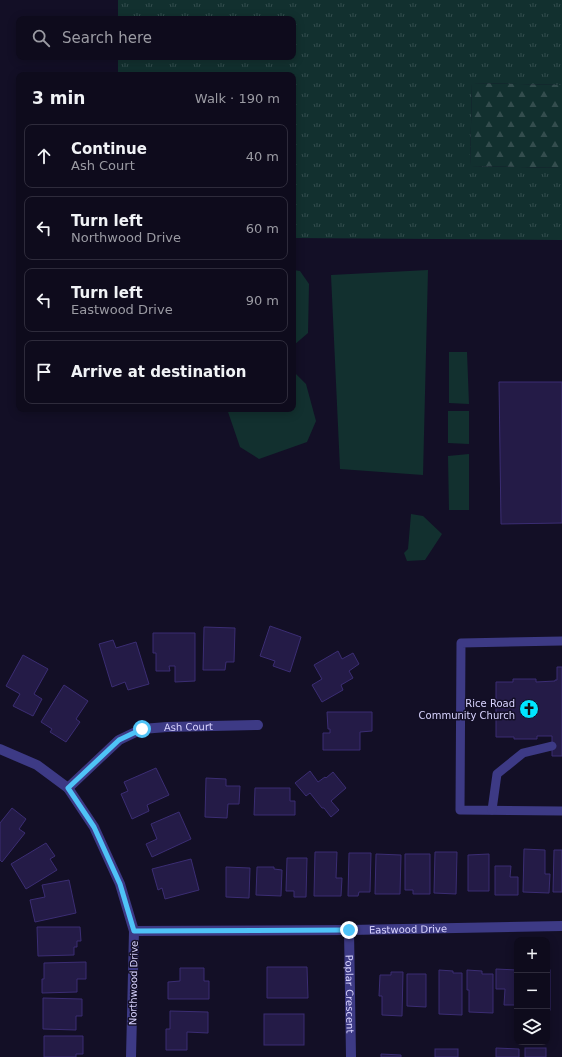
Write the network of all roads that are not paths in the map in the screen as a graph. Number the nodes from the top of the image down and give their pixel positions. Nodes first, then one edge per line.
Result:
1 (562, 641) edge
2 (258, 725) dead end
3 (552, 746) dead end
4 (0, 749) edge
5 (68, 788) junction
6 (492, 810) junction
7 (562, 810) edge
8 (562, 926) edge
9 (349, 930) junction
10 (134, 931) junction
11 (131, 1057) edge
12 (351, 1057) edge

1 - 6 lane
2 - 5 street, Ash Court
3 - 6 lane
4 - 5 street, Northwood Drive
5 - 10 street, Northwood Drive
6 - 7 lane
8 - 9 street, Eastwood Drive
9 - 10 street, Eastwood Drive
9 - 12 street, Poplar Crescent
10 - 11 street, Northwood Drive

